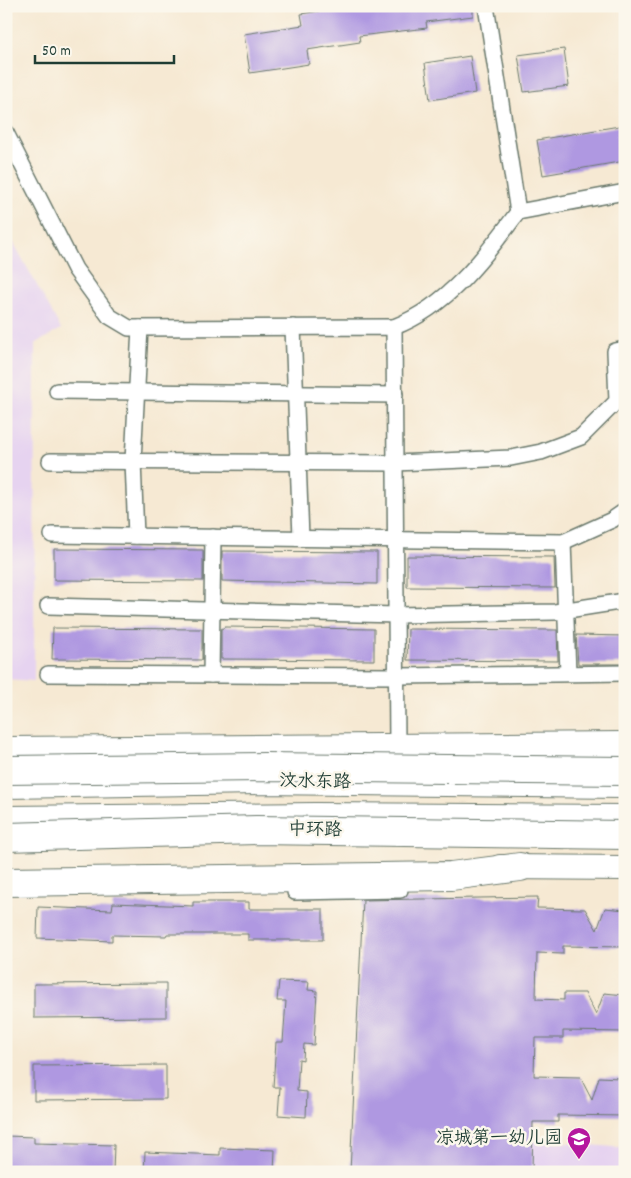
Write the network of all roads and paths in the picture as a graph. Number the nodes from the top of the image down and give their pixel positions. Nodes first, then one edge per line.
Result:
1 (486, 6) edge
2 (6, 133) edge
3 (625, 192) edge
4 (518, 212) junction
5 (293, 327) junction
6 (394, 327) junction
7 (140, 328) junction
8 (625, 349) edge
9 (58, 391) dead end
10 (135, 392) junction
11 (294, 394) junction
12 (395, 395) junction
13 (50, 461) dead end
14 (133, 461) junction
15 (297, 462) junction
16 (396, 463) junction
17 (625, 511) edge
18 (52, 535) dead end
19 (136, 536) junction
20 (213, 537) junction
21 (301, 538) junction
22 (396, 540) junction
23 (563, 542) junction
24 (625, 600) edge
25 (48, 606) dead end
26 (212, 610) junction
27 (566, 610) junction
28 (397, 615) junction
29 (625, 673) edge
30 (48, 674) dead end
31 (568, 674) junction
32 (211, 675) junction
33 (398, 676) junction
34 (531, 744) junction
35 (625, 744) edge
36 (397, 745) junction
37 (6, 749) edge
38 (625, 770) edge
39 (6, 771) edge
40 (454, 784) junction
41 (60, 785) junction
42 (6, 786) edge
43 (625, 786) edge
44 (58, 817) junction
45 (625, 817) edge
46 (6, 818) edge
47 (625, 835) edge
48 (6, 837) edge
49 (520, 867) junction
50 (625, 868) edge
51 (6, 869) edge
52 (6, 882) edge
53 (6, 892) edge

1 - 4 street
2 - 7 street
3 - 4 street
4 - 6 street
5 - 6 street
5 - 7 street
5 - 11 street
6 - 12 street
7 - 10 street
8 - 16 street
9 - 10 street
10 - 11 street
10 - 14 street
11 - 12 street
11 - 15 street
12 - 16 street
13 - 14 street
14 - 15 street
14 - 19 street
15 - 16 street
15 - 21 street
16 - 22 street
17 - 23 street
18 - 19 street
19 - 20 street
20 - 21 street
20 - 26 street
21 - 22 street
22 - 23 street
22 - 28 street
23 - 27 street
24 - 27 street
25 - 26 street
26 - 28 street
26 - 32 street
27 - 28 street
27 - 31 street
28 - 33 street
29 - 31 street
30 - 32 street
31 - 33 street
32 - 33 street
33 - 36 street
34 - 35 main road, 汶水东路
34 - 36 main road, 汶水东路
34 - 40 main road
36 - 37 main road, 汶水东路
38 - 39 highway, bridge
39 - 41 main road
40 - 41 main road, 汶水东路
40 - 43 main road, 汶水东路
41 - 42 main road, 汶水东路
44 - 45 main road, 汶水东路
44 - 46 main road, 汶水东路
44 - 48 main road
47 - 48 highway, 中环路, bridge
49 - 50 main road
49 - 51 main road
49 - 52 highway
49 - 53 street

